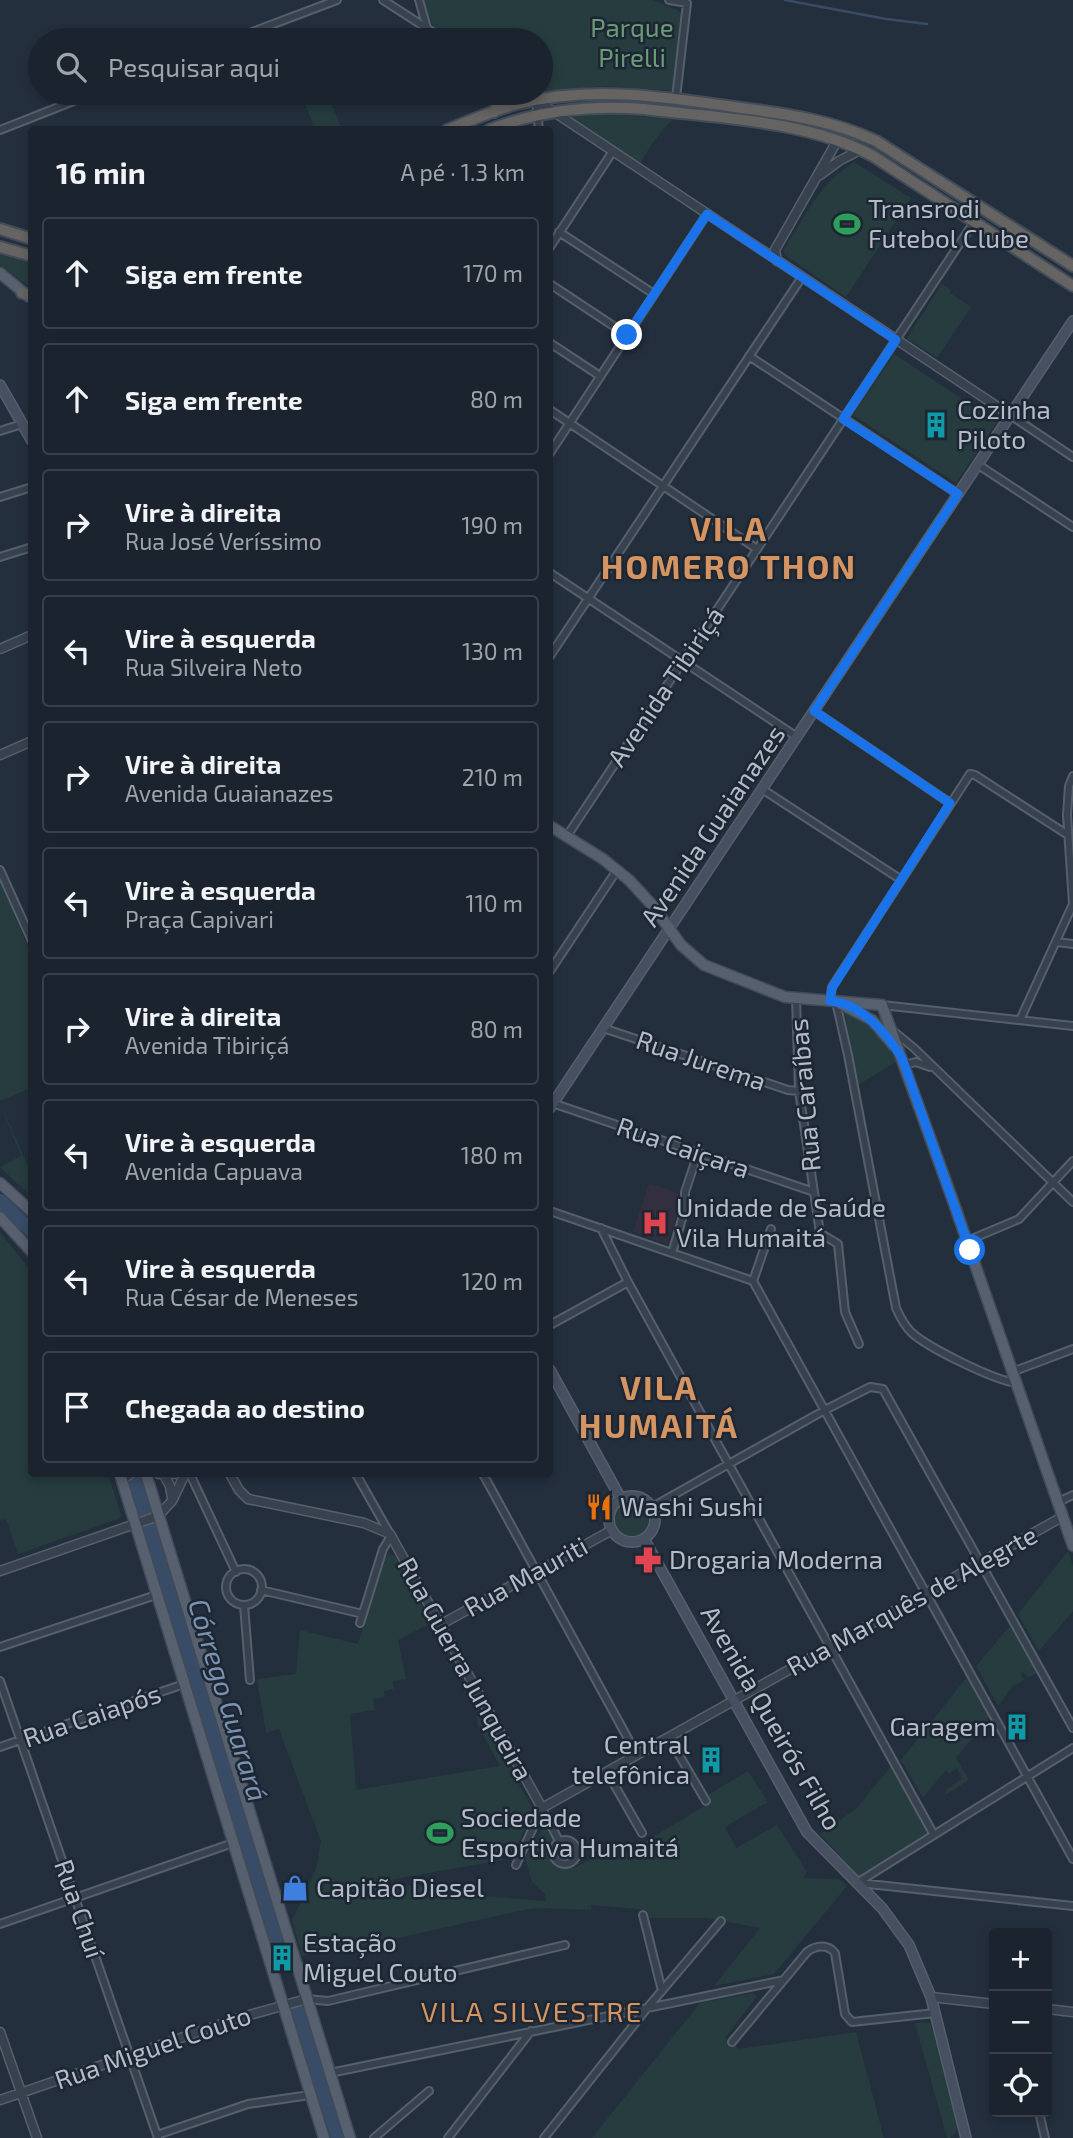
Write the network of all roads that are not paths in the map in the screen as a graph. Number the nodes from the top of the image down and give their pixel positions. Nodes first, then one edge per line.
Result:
1 (337, 0) edge
2 (383, 0) edge
3 (419, 0) edge
4 (669, 0) edge
5 (264, 28) edge
6 (425, 28) edge
7 (427, 28) edge
8 (553, 98) edge
9 (676, 98) junction
10 (64, 105) edge
11 (497, 105) edge
12 (518, 105) edge
13 (537, 105) edge
14 (543, 105) edge
15 (494, 112) junction
16 (553, 112) junction
17 (538, 114) junction
18 (835, 125) junction
19 (457, 126) edge
20 (501, 126) edge
21 (539, 126) edge
22 (0, 130) edge
23 (837, 141) junction
24 (860, 150) junction
25 (613, 151) junction
26 (818, 177) junction
27 (707, 214) junction
28 (974, 222) junction
29 (0, 229) edge
30 (559, 232) junction
31 (28, 238) edge
32 (553, 242) edge
33 (0, 247) edge
34 (775, 250) junction
35 (763, 251) junction
36 (28, 255) edge
37 (778, 261) junction
38 (1073, 266) edge
39 (0, 273) edge
40 (802, 277) junction
41 (553, 286) edge
42 (1073, 286) edge
43 (654, 294) junction
44 (28, 296) edge
45 (1073, 321) edge
46 (627, 335) junction
47 (896, 340) junction
48 (553, 345) edge
49 (749, 356) junction
50 (600, 376) junction
51 (0, 385) edge
52 (553, 412) edge
53 (1010, 415) junction
54 (843, 419) junction
55 (569, 423) junction
56 (22, 424) junction
57 (0, 431) edge
58 (28, 434) edge
59 (553, 448) edge
60 (1073, 457) edge
61 (977, 464) junction
62 (663, 485) junction
63 (28, 488) edge
64 (958, 494) junction
65 (0, 497) edge
66 (1073, 527) edge
67 (28, 548) edge
68 (757, 549) junction
69 (0, 557) edge
70 (553, 575) edge
71 (588, 599) junction
72 (28, 637) edge
73 (0, 649) edge
74 (553, 652) edge
75 (682, 662) junction
76 (814, 711) junction
77 (797, 737) junction
78 (28, 743) edge
79 (0, 755) edge
80 (1073, 776) edge
81 (1071, 788) edge
82 (762, 789) junction
83 (950, 803) junction
84 (553, 828) edge
85 (1068, 835) junction
86 (567, 836) junction
87 (0, 870) edge
88 (617, 870) junction
89 (900, 879) junction
90 (1073, 904) edge
91 (670, 928) junction
92 (28, 932) edge
93 (1057, 942) junction
94 (1073, 944) edge
95 (553, 964) edge
96 (796, 999) junction
97 (835, 1001) junction
98 (880, 1005) junction
99 (872, 1020) junction
100 (1020, 1020) junction
101 (1073, 1026) edge
102 (603, 1028) junction
103 (891, 1030) junction
104 (903, 1062) junction
105 (935, 1069) junction
106 (799, 1091) junction
107 (553, 1103) edge
108 (553, 1107) edge
109 (698, 1153) junction
110 (1073, 1161) edge
111 (0, 1183) edge
112 (1053, 1183) junction
113 (814, 1192) junction
114 (1073, 1202) edge
115 (28, 1208) edge
116 (553, 1212) edge
117 (0, 1217) edge
118 (601, 1228) junction
119 (771, 1229) dead end
120 (967, 1241) junction
121 (28, 1248) edge
122 (672, 1253) junction
123 (753, 1281) junction
124 (628, 1282) junction
125 (553, 1323) edge
126 (859, 1344) dead end
127 (1073, 1349) edge
128 (1012, 1371) junction
129 (553, 1375) edge
130 (1016, 1383) junction
131 (825, 1410) junction
132 (729, 1464) junction
133 (126, 1477) edge
134 (146, 1477) edge
135 (164, 1477) edge
136 (185, 1477) edge
137 (188, 1477) edge
138 (232, 1477) edge
139 (358, 1477) edge
140 (485, 1477) edge
141 (1073, 1496) edge
142 (621, 1499) junction
143 (172, 1501) junction
144 (1058, 1502) junction
145 (652, 1507) junction
146 (1062, 1517) junction
147 (147, 1520) junction
148 (612, 1530) junction
149 (391, 1535) junction
150 (644, 1539) junction
151 (1073, 1546) edge
152 (981, 1562) junction
153 (0, 1571) edge
154 (236, 1572) junction
155 (536, 1572) junction
156 (261, 1590) junction
157 (927, 1592) junction
158 (156, 1595) junction
159 (244, 1605) junction
160 (363, 1614) junction
161 (360, 1623) dead end
162 (440, 1625) junction
163 (0, 1647) edge
164 (830, 1647) junction
165 (250, 1680) dead end
166 (0, 1681) edge
167 (184, 1684) junction
168 (734, 1701) junction
169 (1073, 1727) edge
170 (669, 1738) junction
171 (20, 1740) junction
172 (0, 1747) edge
173 (1073, 1748) edge
174 (638, 1755) junction
175 (607, 1772) junction
176 (1028, 1776) junction
177 (706, 1801) dead end
178 (542, 1808) junction
179 (642, 1833) dead end
180 (934, 1835) junction
181 (559, 1841) junction
182 (233, 1843) junction
183 (1073, 1859) edge
184 (516, 1865) dead end
185 (857, 1883) junction
186 (75, 1898) junction
187 (1073, 1906) edge
188 (643, 1914) dead end
189 (721, 1921) dead end
190 (0, 1924) edge
191 (565, 1945) dead end
192 (784, 1980) junction
193 (662, 1991) junction
194 (931, 1997) junction
195 (307, 1999) junction
196 (989, 2003) edge
197 (283, 2005) junction
198 (648, 2007) junction
199 (1052, 2010) edge
200 (934, 2012) junction
201 (1073, 2012) edge
202 (531, 2031) junction
203 (0, 2032) edge
204 (732, 2042) dead end
205 (130, 2055) junction
206 (330, 2073) junction
207 (429, 2091) dead end
208 (21, 2093) junction
209 (310, 2095) junction
210 (0, 2100) edge
211 (1040, 2117) edge
212 (158, 2137) edge
213 (37, 2138) edge
214 (324, 2138) edge
215 (350, 2138) edge
216 (374, 2138) edge
217 (447, 2138) edge
218 (544, 2138) edge
219 (966, 2138) edge
220 (1045, 2138) edge

1 - 5 street
2 - 6 street
3 - 7 street
4 - 9 street
8 - 9 highway
9 - 18 highway
10 - 22 street
11 - 15 highway
12 - 15 highway
13 - 17 street
14 - 16 street
15 - 19 highway
16 - 17 highway
16 - 23 highway
16 - 25 street
17 - 20 highway
17 - 21 street
18 - 23 highway
18 - 38 highway
23 - 24 highway
23 - 26 street
24 - 26 street
24 - 28 highway
25 - 27 street
25 - 30 street
26 - 34 street
27 - 35 street
27 - 43 street
28 - 42 highway
28 - 47 street, Avenida Tibiriçá
29 - 31 highway
30 - 32 street
30 - 43 street
33 - 36 highway
34 - 35 street
34 - 37 street
35 - 37 street
37 - 40 street
39 - 44 main road
40 - 47 street
40 - 49 street
41 - 46 street
43 - 46 street
45 - 53 main road, Avenida Guaianazes
46 - 50 street
47 - 53 street
47 - 54 street, Avenida Tibiriçá
48 - 50 street
49 - 54 street
49 - 62 street
50 - 55 street
51 - 56 main road
52 - 55 street
53 - 60 street
53 - 61 main road, Avenida Guaianazes
54 - 64 street
54 - 68 street, Avenida Tibiriçá
55 - 59 street
55 - 62 street
56 - 57 street
56 - 58 main road
61 - 64 main road, Avenida Guaianazes
61 - 66 street
62 - 68 street
62 - 71 street
63 - 65 street
64 - 76 main road, Avenida Guaianazes
67 - 69 street
68 - 75 street, Avenida Tibiriçá
70 - 71 street
71 - 74 street
71 - 75 street
72 - 73 street
75 - 77 street
75 - 86 street, Avenida Tibiriçá
76 - 77 main road, Avenida Guaianazes
76 - 83 street
77 - 82 main road, Avenida Guaianazes
78 - 79 street
80 - 81 street
81 - 85 street
82 - 89 street
82 - 91 main road, Avenida Guaianazes
83 - 85 street
83 - 89 street
84 - 86 main road
85 - 90 street
86 - 88 main road
87 - 92 street
88 - 91 main road
88 - 95 street
89 - 97 street
90 - 93 street
91 - 96 main road
91 - 102 main road, Avenida Guaianazes
93 - 94 street
93 - 100 street
96 - 97 main road
96 - 106 street, Rua Caraíbas
97 - 98 main road
97 - 99 main road
97 - 130 street
98 - 99 main road
98 - 100 street
98 - 103 main road
99 - 104 main road
100 - 101 street
102 - 106 street, Rua Jurema
102 - 107 main road, Avenida Guaianazes
103 - 104 main road
103 - 105 street
104 - 105 street
104 - 120 main road
105 - 112 street
106 - 113 street, Rua Caraíbas
108 - 109 street, Rua Caiçara
109 - 113 street, Rua Caiçara
109 - 122 street
110 - 112 street
111 - 115 main road
112 - 114 street
112 - 120 street
113 - 126 street, Rua Caraíbas
116 - 118 street
117 - 121 main road
118 - 122 street
118 - 124 street
119 - 123 street
120 - 128 main road
122 - 123 street
123 - 131 street
124 - 125 street
124 - 132 street
127 - 128 street
128 - 130 main road
129 - 142 main road
130 - 144 main road
131 - 132 street
131 - 152 street
131 - 157 street
132 - 145 street
132 - 164 street
133 - 147 main road
134 - 147 main road
135 - 143 street
136 - 143 street
137 - 154 street
138 - 149 street
139 - 149 street
140 - 155 street
141 - 144 street
142 - 145 main road
142 - 148 main road
143 - 147 street
144 - 146 main road
145 - 150 main road
146 - 151 main road
146 - 152 street, Rua Marquês de Alegrte
147 - 153 street
147 - 158 main road
147 - 195 main road
148 - 150 main road
148 - 155 street, Rua Mauriti
149 - 160 street
149 - 162 street, Rua Guerra Junqueira
150 - 168 main road, Avenida Queirós Filho
152 - 157 street, Rua Marquês de Alegrte
152 - 169 street
154 - 156 street
154 - 159 street
155 - 162 street, Rua Mauriti
155 - 174 street
156 - 159 street
156 - 160 street
157 - 164 street, Rua Marquês de Alegrte
157 - 176 street
158 - 163 street
158 - 167 main road
159 - 165 street
160 - 161 street
162 - 178 street, Rua Guerra Junqueira
164 - 168 street, Rua Marquês de Alegrte
164 - 180 street
166 - 171 street, Rua Chuí
167 - 171 street, Rua Caiapós
167 - 182 main road
168 - 170 street, Rua Marquês de Alegrte
168 - 185 main road, Avenida Queirós Filho
170 - 174 street, Rua Marquês de Alegrte
170 - 177 street
171 - 172 street, Rua Caiapós
171 - 186 street, Rua Chuí
173 - 176 street
174 - 175 street, Rua Marquês de Alegrte
175 - 178 street, Rua Marquês de Alegrte
175 - 179 street
176 - 180 street
176 - 183 street
178 - 181 street, Rua Guerra Junqueira
178 - 184 street
180 - 185 street
181 - 181 street, Rua Guerra Junqueira
182 - 186 street
182 - 197 main road
185 - 187 street
185 - 194 main road, Avenida Queirós Filho
186 - 190 street
186 - 205 street, Rua Chuí
188 - 193 street
189 - 193 street
191 - 195 street
192 - 198 street
192 - 200 street
192 - 204 street
193 - 198 street
194 - 196 street
194 - 200 main road, Avenida Queirós Filho
195 - 197 street, Rua Miguel Couto
195 - 206 main road
197 - 205 street, Rua Miguel Couto
197 - 209 main road
198 - 202 street
198 - 218 street
199 - 201 street
200 - 219 main road, Avenida Queirós Filho
202 - 206 street
202 - 217 street
203 - 208 street
205 - 208 street, Rua Miguel Couto
205 - 212 street, Rua Chuí
206 - 215 main road
207 - 216 street
208 - 210 street, Rua Miguel Couto
208 - 213 street
209 - 212 street
209 - 214 main road
211 - 220 street

